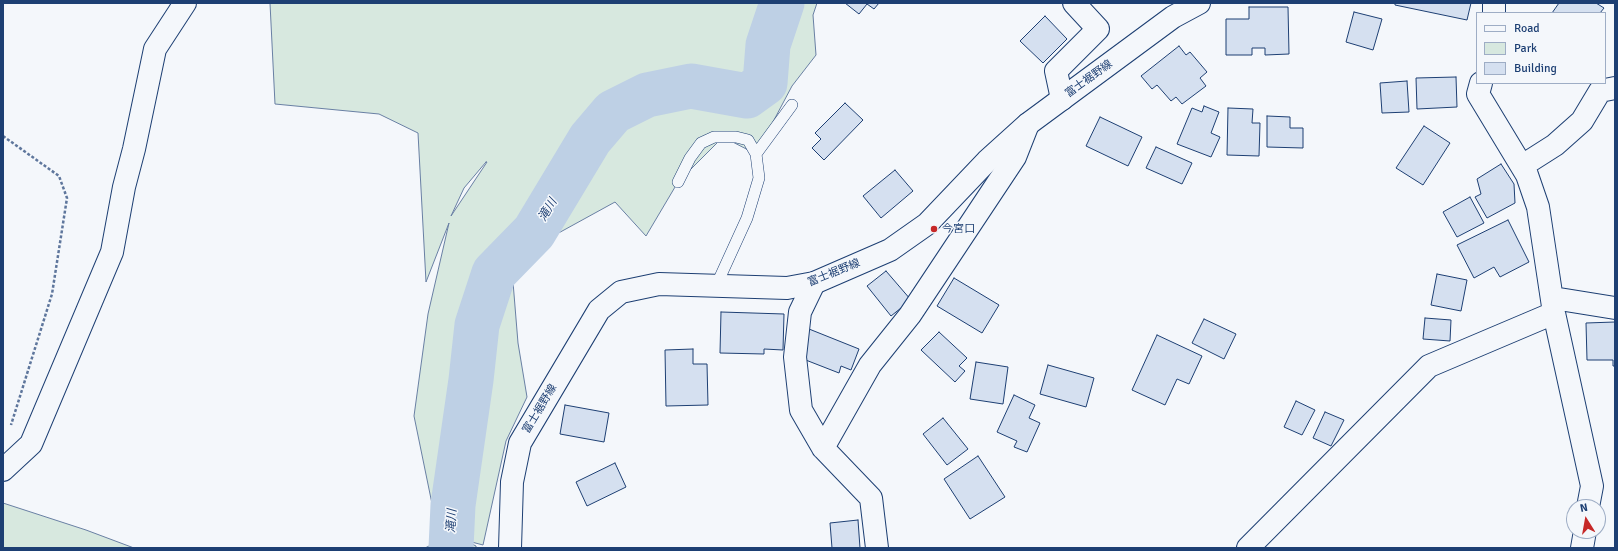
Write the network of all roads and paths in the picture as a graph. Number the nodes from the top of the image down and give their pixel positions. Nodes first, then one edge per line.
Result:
1 (185, 3) edge
2 (1074, 3) edge
3 (1199, 3) edge
4 (1481, 84) edge
5 (1615, 88) edge
6 (1062, 99) junction
7 (792, 106) dead end
8 (1028, 124) junction
9 (3, 136) edge
10 (756, 154) junction
11 (1522, 166) junction
12 (678, 182) dead end
13 (814, 283) junction
14 (716, 286) junction
15 (1554, 306) junction
16 (1615, 308) edge
17 (10, 428) dead end
18 (823, 448) junction
19 (3, 470) edge
20 (1590, 499) edge
21 (510, 548) edge
22 (877, 548) edge
23 (1248, 548) edge

1 - 19 street
2 - 6 street
3 - 6 street, 富士裾野線
4 - 11 street
5 - 11 street
6 - 8 street, 富士裾野線
7 - 10 lane
8 - 13 street, 富士裾野線
8 - 18 street
9 - 17 path
10 - 12 lane
10 - 14 lane
11 - 15 street
13 - 14 street, 富士裾野線
13 - 18 street
14 - 21 street, 富士裾野線
15 - 16 street
15 - 20 street
15 - 23 street
18 - 22 street

